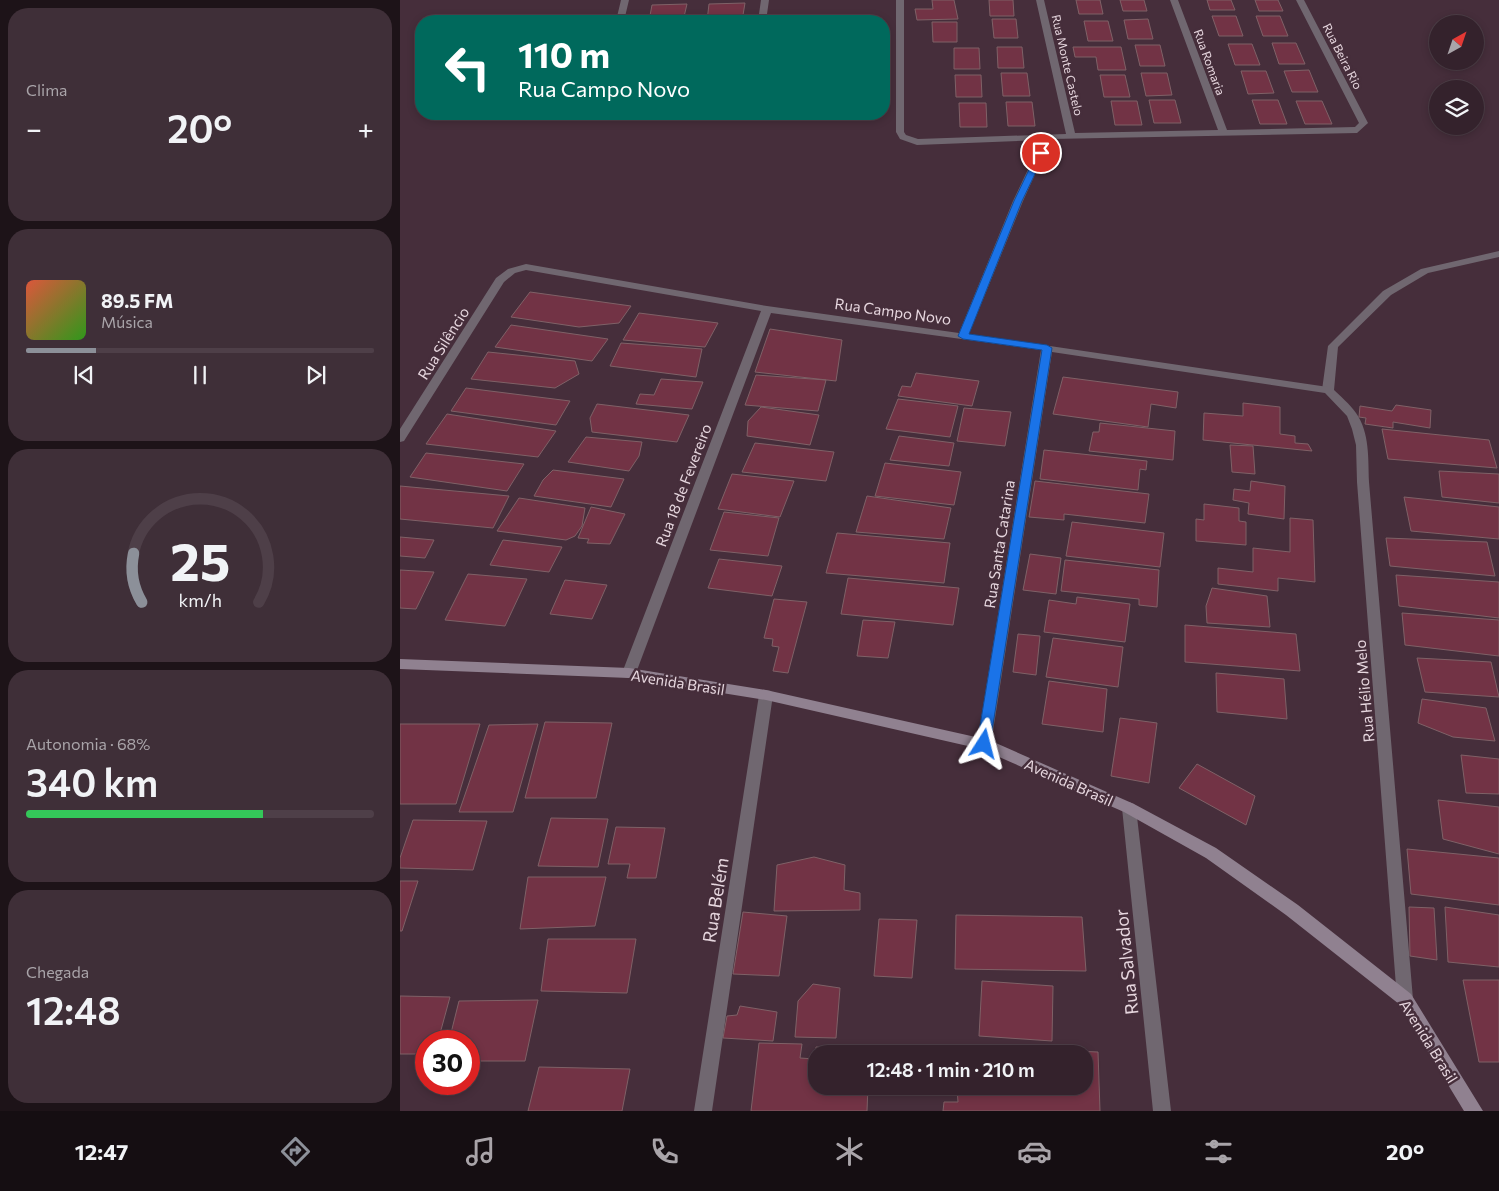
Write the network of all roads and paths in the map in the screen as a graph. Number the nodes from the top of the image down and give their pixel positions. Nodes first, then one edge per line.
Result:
1 (625, 0) edge
2 (765, 0) edge
3 (900, 0) edge
4 (1040, 0) edge
5 (1174, 0) edge
6 (1300, 0) edge
7 (621, 15) edge
8 (763, 15) edge
9 (1223, 132) junction
10 (1071, 136) junction
11 (1048, 137) junction
12 (1499, 254) edge
13 (515, 269) joint
14 (767, 309) junction
15 (963, 336) junction
16 (1047, 348) junction
17 (1328, 390) junction
18 (400, 438) edge
19 (400, 664) edge
20 (629, 673) junction
21 (766, 695) junction
22 (984, 744) junction
23 (1129, 808) junction
24 (1405, 1000) junction
25 (702, 1111) edge
26 (1162, 1111) edge
27 (1474, 1111) edge

1 - 7 street
2 - 8 street
3 - 11 street
4 - 10 street, Rua Monte Castelo
5 - 9 street, Rua Romaria
6 - 9 street, Rua Beira Rio
9 - 10 street
10 - 11 street
11 - 15 street
12 - 17 street
13 - 14 street, Rua Campo Novo
13 - 18 street, Rua Silêncio
14 - 15 street, Rua Campo Novo
14 - 20 street, Rua 18 de Fevereiro
15 - 16 street, Rua Campo Novo
16 - 17 street, Rua Campo Novo
16 - 22 street, Rua Santa Catarina
17 - 24 street, Rua Hélio Melo
19 - 20 street, Avenida Brasil
20 - 21 street, Avenida Brasil
21 - 22 street, Avenida Brasil
21 - 25 street, Rua Belém
22 - 23 street, Avenida Brasil
23 - 24 street, Avenida Brasil
23 - 26 street, Rua Salvador
24 - 27 street, Avenida Brasil

